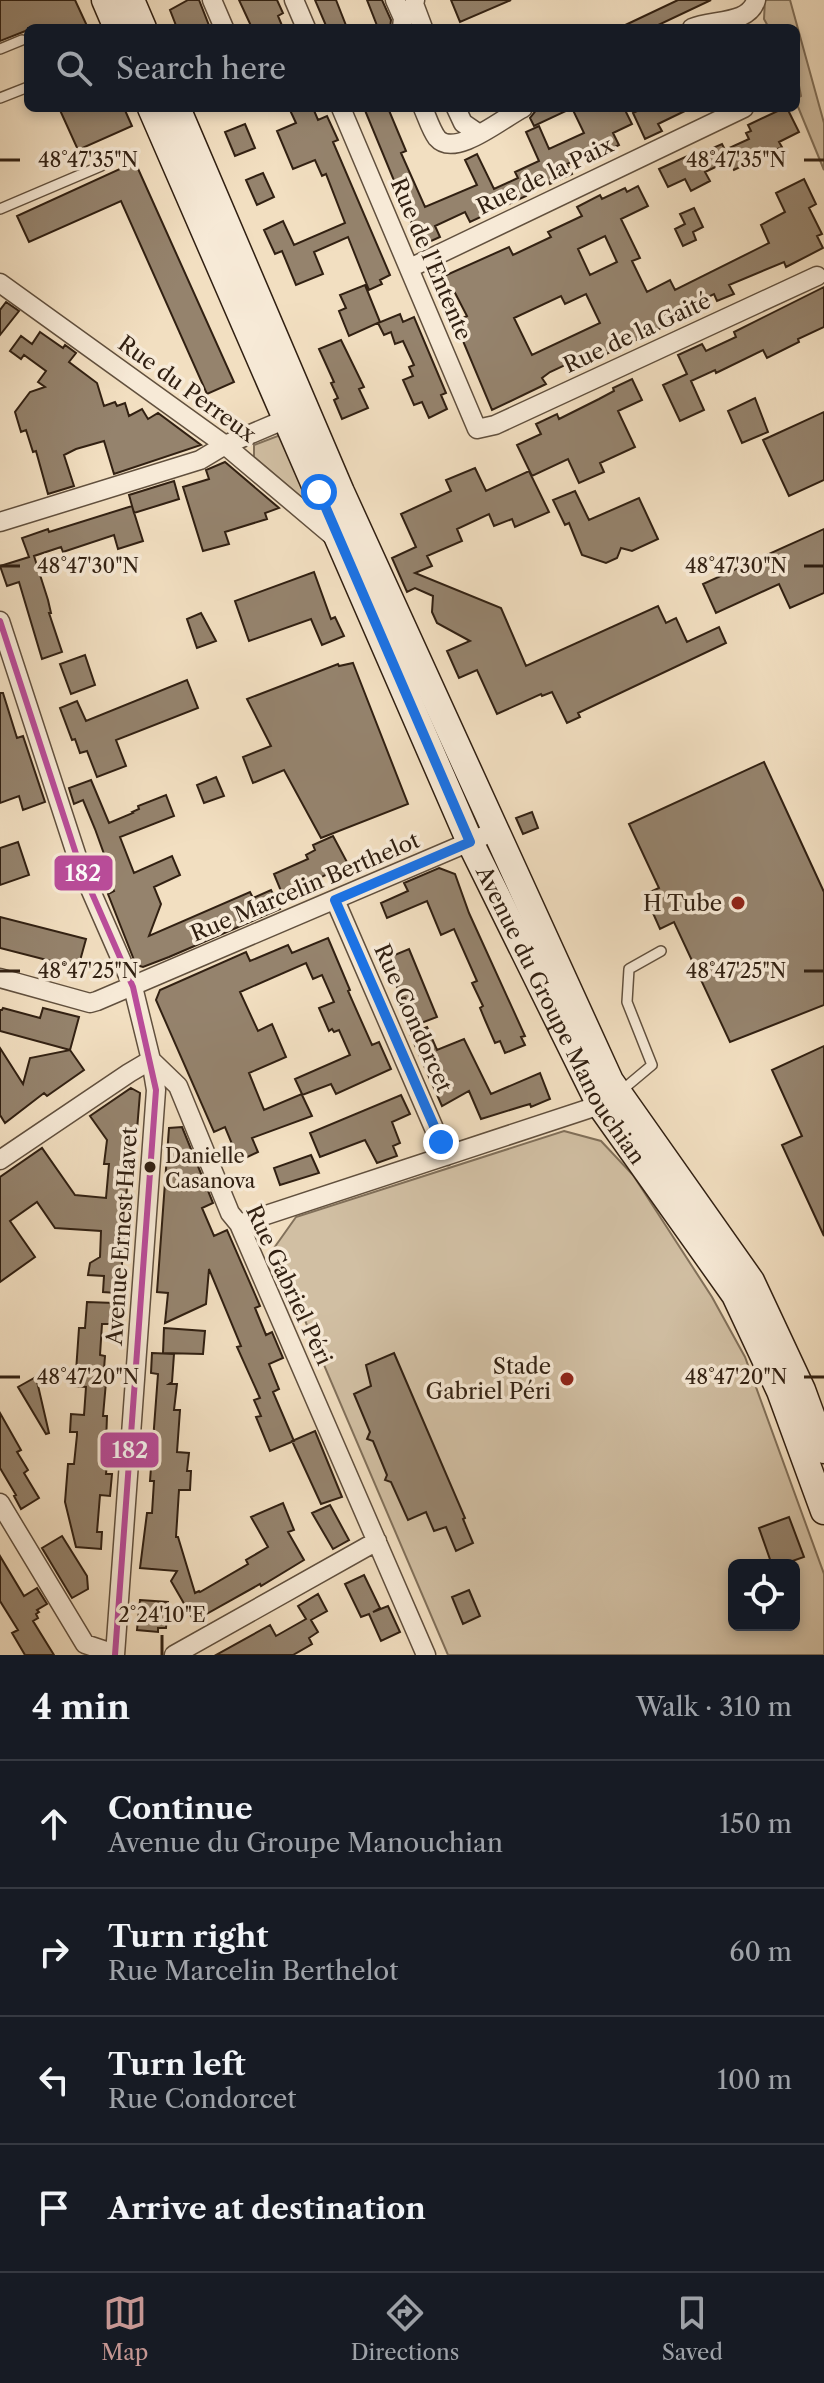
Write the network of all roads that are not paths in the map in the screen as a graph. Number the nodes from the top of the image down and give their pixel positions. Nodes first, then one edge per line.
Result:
1 (105, 0) edge
2 (131, 0) edge
3 (212, 0) edge
4 (294, 0) edge
5 (395, 0) edge
6 (415, 0) edge
7 (756, 0) edge
8 (115, 24) edge
9 (141, 24) edge
10 (222, 24) edge
11 (304, 24) edge
12 (402, 24) edge
13 (422, 24) edge
14 (701, 24) edge
15 (22, 40) dead end
16 (0, 49) edge
17 (24, 89) edge
18 (0, 98) edge
19 (153, 112) edge
20 (179, 112) edge
21 (343, 112) edge
22 (425, 112) edge
23 (458, 112) edge
24 (516, 112) edge
25 (736, 112) edge
26 (479, 134) junction
27 (101, 166) dead end
28 (0, 209) edge
29 (410, 268) junction
30 (817, 276) dead end
31 (0, 283) edge
32 (286, 419) junction
33 (477, 429) joint
34 (225, 445) junction
35 (0, 522) edge
36 (339, 541) junction
37 (0, 621) edge
38 (495, 831) junction
39 (470, 842) junction
40 (335, 900) junction
41 (661, 951) dead end
42 (0, 978) edge
43 (133, 987) junction
44 (151, 1060) junction
45 (610, 1099) junction
46 (446, 1156) junction
47 (0, 1160) edge
48 (239, 1224) junction
49 (824, 1450) edge
50 (0, 1503) edge
51 (824, 1511) edge
52 (377, 1541) junction
53 (115, 1655) edge
54 (174, 1655) edge
55 (426, 1655) edge

1 - 8 street
2 - 9 street
3 - 10 street
4 - 11 street
5 - 12 street
6 - 13 street
7 - 14 street
15 - 16 lane
17 - 18 lane
19 - 32 street, Avenue du Groupe Manouchian
20 - 38 street, Avenue du Groupe Manouchian
21 - 29 street, Rue de l'Entente
22 - 26 street
23 - 26 street
24 - 26 street
25 - 29 street, Rue de la Paix
27 - 28 lane
29 - 33 street, Rue de l'Entente
30 - 33 street, Rue de la Gaité
31 - 34 street, Rue du Perreux
32 - 34 street
32 - 36 street, Avenue du Groupe Manouchian
34 - 35 street
34 - 36 street, Rue du Perreux
36 - 39 street, Avenue du Groupe Manouchian
37 - 43 street
38 - 39 street, Rue Marcelin Berthelot
38 - 45 street, Avenue du Groupe Manouchian
39 - 40 street, Rue Marcelin Berthelot
39 - 45 street, Avenue du Groupe Manouchian
40 - 43 street, Rue Marcelin Berthelot
40 - 46 street, Rue Condorcet
41 - 45 lane
42 - 43 street, Rue Marcelin Berthelot
43 - 44 street
44 - 47 street
44 - 48 street, Rue Gabriel Péri
44 - 53 street, Avenue Ernest Havet
45 - 46 street
45 - 49 street, Avenue du Groupe Manouchian
45 - 51 street, Avenue du Groupe Manouchian
46 - 48 street
48 - 52 street, Rue Gabriel Péri
50 - 53 street
52 - 54 street
52 - 55 street, Rue Gabriel Péri

